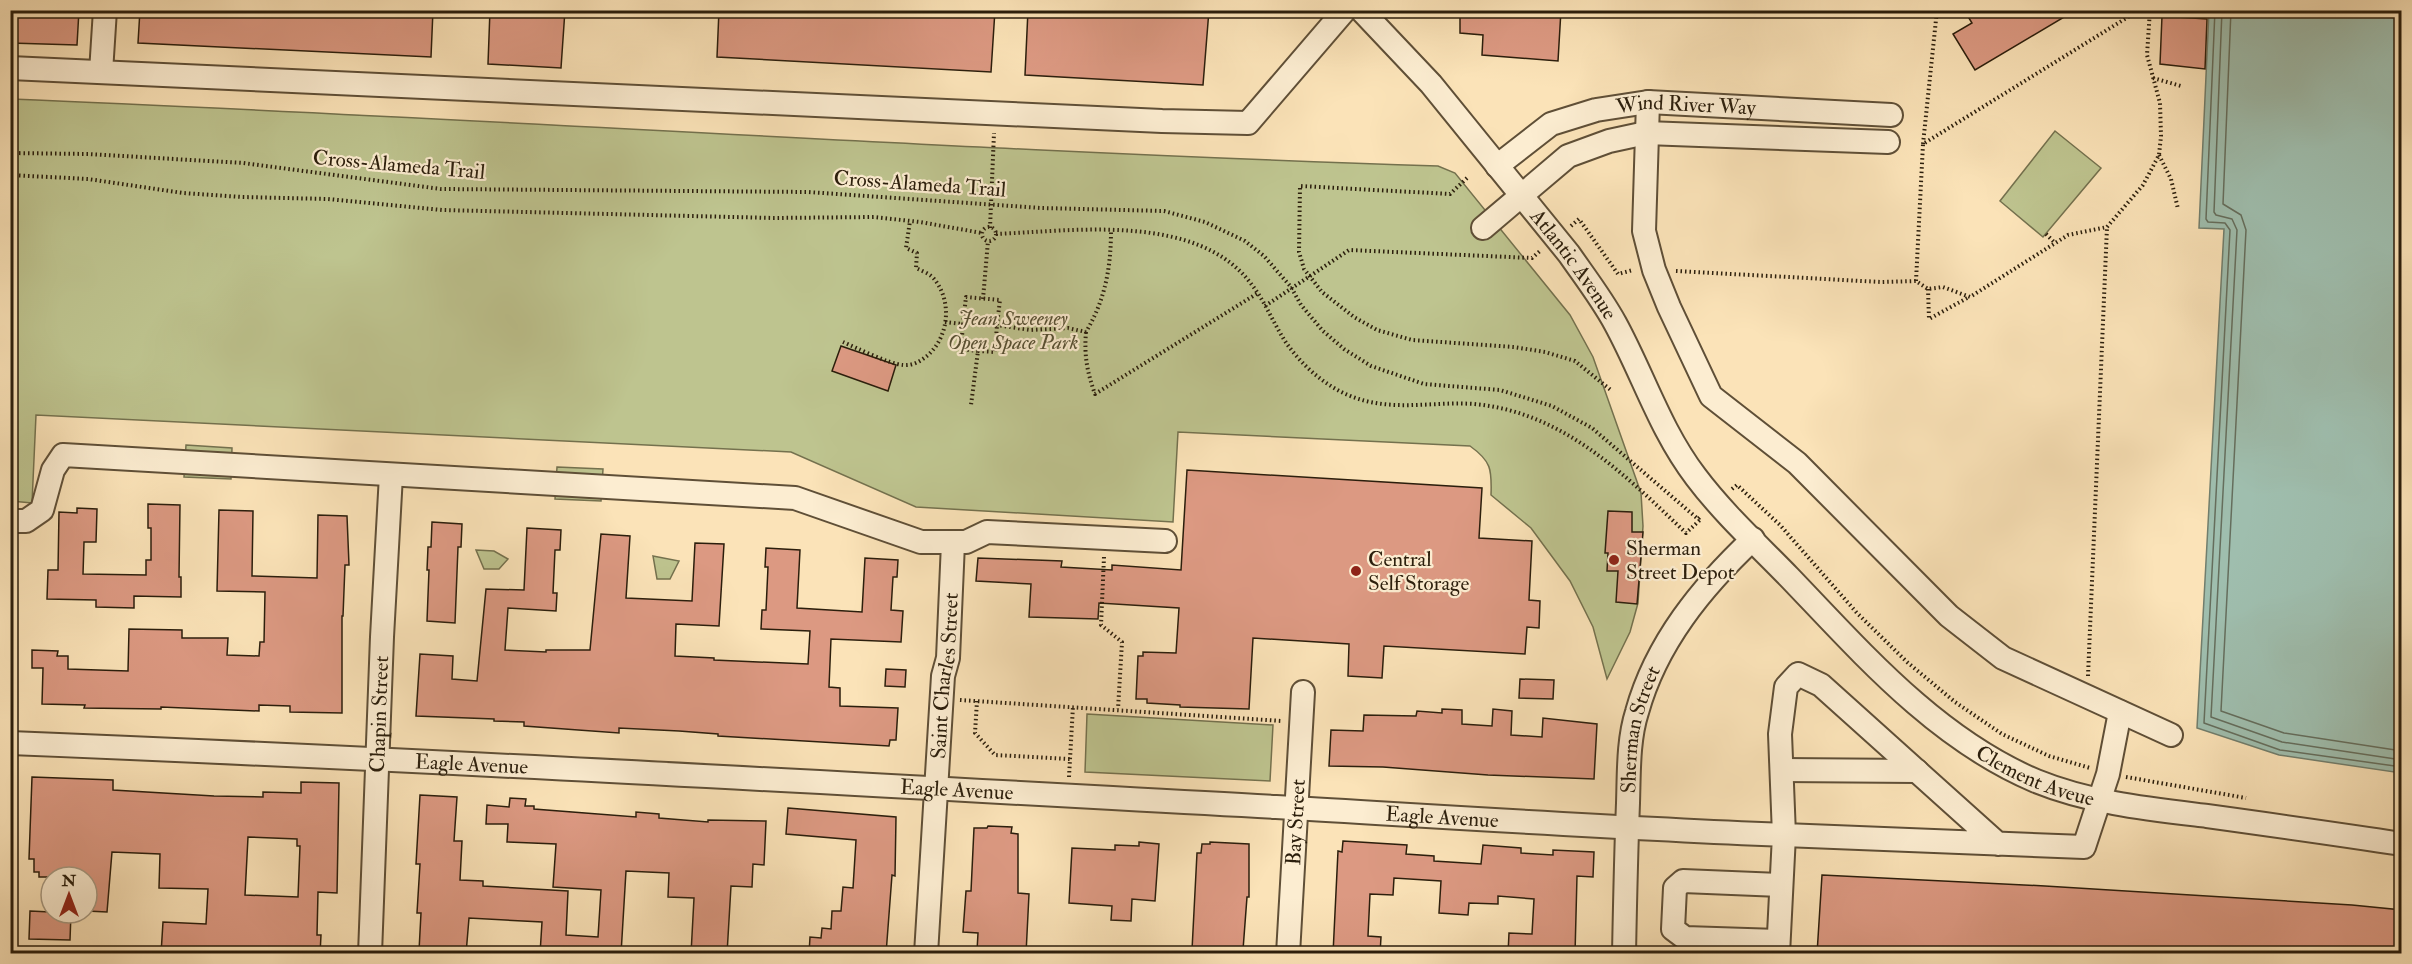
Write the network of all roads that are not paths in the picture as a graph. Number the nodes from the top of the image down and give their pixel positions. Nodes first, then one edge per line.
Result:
1 (105, 10) edge
2 (1345, 10) edge
3 (1361, 10) edge
4 (10, 68) edge
5 (101, 72) junction
6 (1648, 102) junction
7 (1891, 115) dead end
8 (1646, 133) junction
9 (1888, 142) dead end
10 (1497, 166) junction
11 (1521, 196) junction
12 (1483, 228) dead end
13 (392, 476) junction
14 (10, 521) edge
15 (1752, 539) junction
16 (1165, 541) dead end
17 (953, 543) junction
18 (1303, 692) dead end
19 (2121, 712) junction
20 (2171, 735) dead end
21 (10, 743) edge
22 (377, 758) junction
23 (1782, 770) junction
24 (1917, 771) junction
25 (936, 789) junction
26 (2101, 800) junction
27 (1296, 808) junction
28 (1627, 829) junction
29 (1784, 835) junction
30 (1998, 844) junction
31 (2402, 844) edge
32 (1781, 885) junction
33 (1778, 947) edge
34 (370, 954) edge
35 (926, 954) edge
36 (1288, 954) edge
37 (1624, 954) edge

1 - 5 street
2 - 5 street
3 - 10 street, Atlantic Avenue
4 - 5 street
6 - 7 street, Wind River Way
6 - 8 street
6 - 10 street, Wind River Way
8 - 9 street, Wind River Way
8 - 11 street, Wind River Way
8 - 19 street
10 - 11 street, Atlantic Avenue
11 - 12 street, Wind River Way
11 - 15 street, Atlantic Avenue
13 - 14 street
13 - 17 street
13 - 22 street, Chapin Street
15 - 26 street, Clement Aveue
15 - 28 street, Sherman Street
16 - 17 street
17 - 25 street, Saint Charles Street
18 - 27 street, Bay Street
19 - 20 street
19 - 26 street
21 - 22 street, Eagle Avenue
22 - 25 street, Eagle Avenue
22 - 34 street, Chapin Street
23 - 24 street
23 - 24 street
23 - 29 street
24 - 30 street
25 - 27 street, Eagle Avenue
25 - 35 street, Saint Charles Street
26 - 30 street, Eagle Avenue
26 - 31 street, Clement Aveue
27 - 28 street, Eagle Avenue
27 - 36 street, Bay Street
28 - 29 street, Eagle Avenue
28 - 37 street, Sherman Street
29 - 30 street, Eagle Avenue
29 - 32 street
32 - 33 street
32 - 33 street

